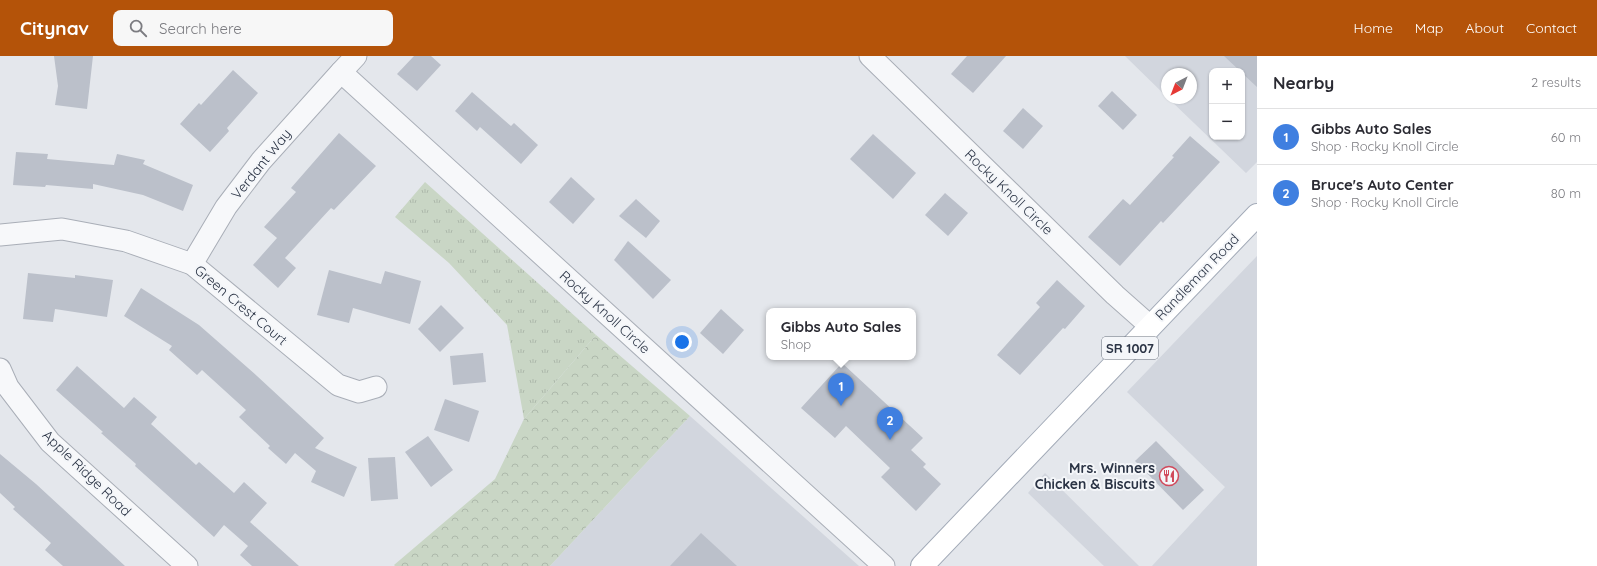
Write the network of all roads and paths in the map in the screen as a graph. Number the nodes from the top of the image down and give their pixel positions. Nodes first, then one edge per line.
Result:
1 (356, 56) edge
2 (870, 56) edge
3 (341, 72) junction
4 (1257, 215) edge
5 (0, 234) edge
6 (192, 264) junction
7 (1150, 326) junction
8 (0, 370) edge
9 (376, 387) dead end
10 (187, 566) edge
11 (884, 566) edge
12 (922, 566) edge

1 - 3 street
2 - 7 street, Rocky Knoll Circle
3 - 6 street, Verdant Way
3 - 11 street, Rocky Knoll Circle
4 - 7 main road, Randleman Road / SR 1007
5 - 6 street, Green Crest Court
6 - 9 street, Green Crest Court
7 - 12 main road, Randleman Road / SR 1007
8 - 10 street, Apple Ridge Road

